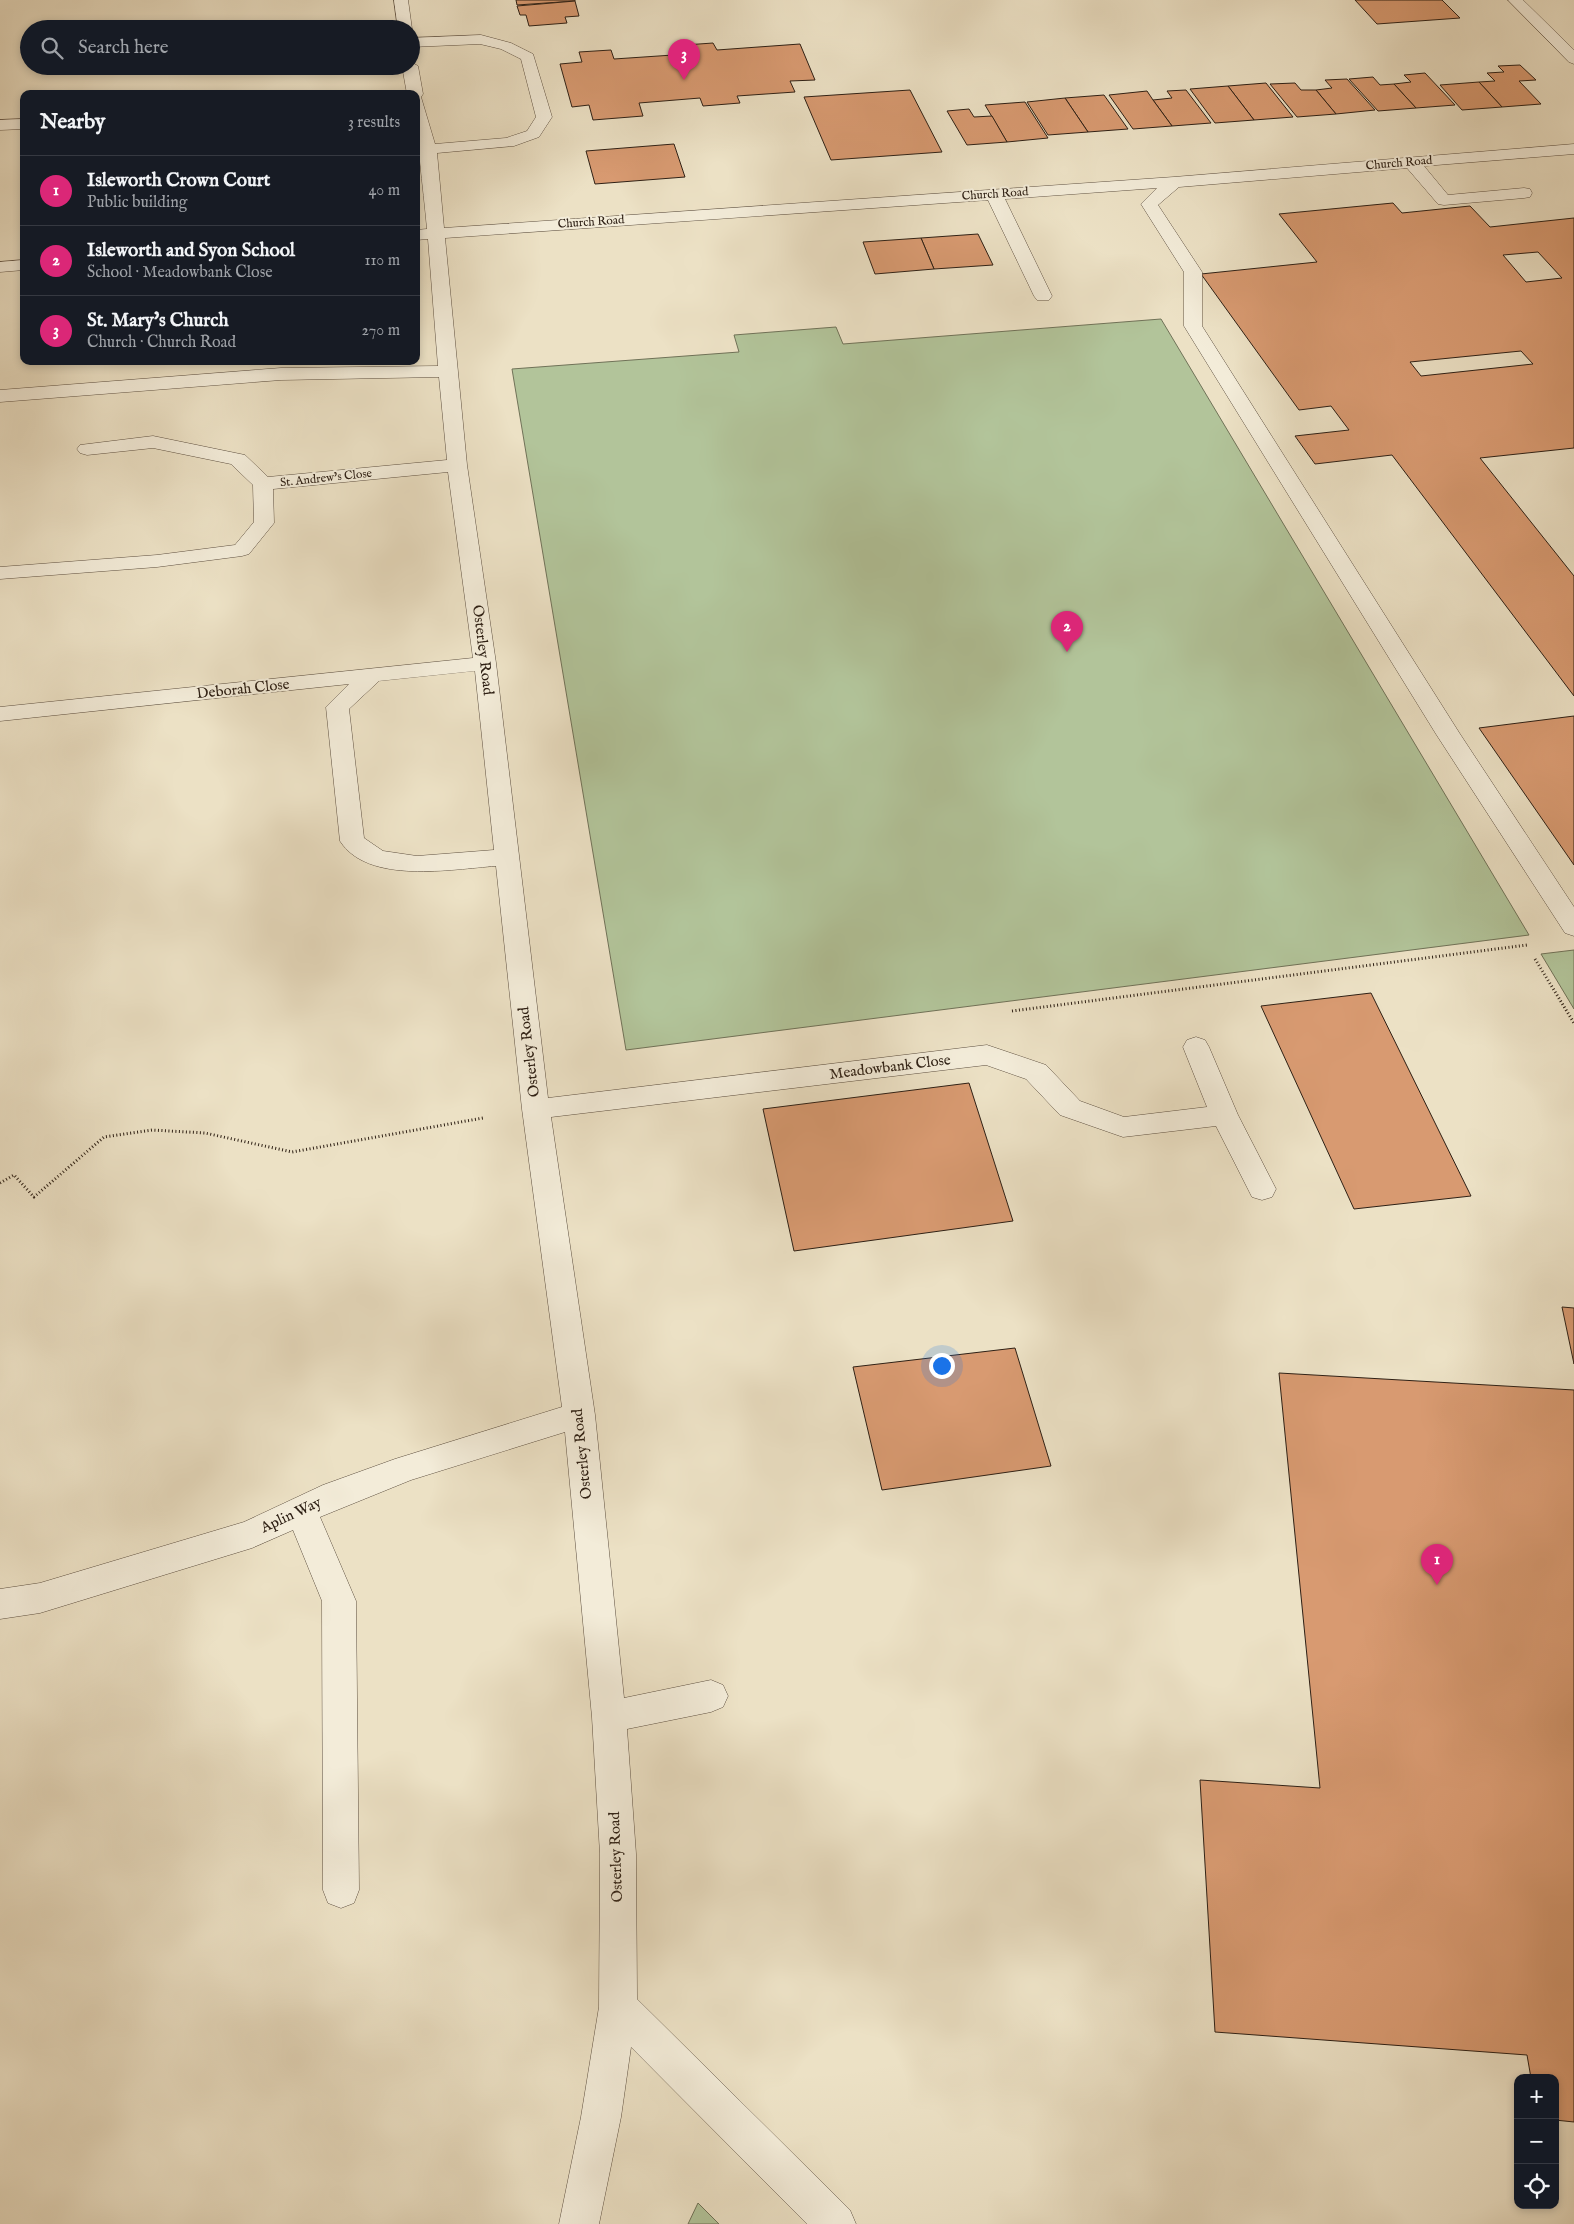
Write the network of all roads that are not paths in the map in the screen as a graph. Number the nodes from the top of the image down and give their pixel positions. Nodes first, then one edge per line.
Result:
1 (402, 0) edge
2 (1515, 0) edge
3 (404, 20) edge
4 (420, 42) edge
5 (1574, 59) edge
6 (412, 75) edge
7 (414, 90) edge
8 (420, 117) edge
9 (20, 124) edge
10 (0, 125) edge
11 (428, 149) junction
12 (1574, 149) edge
13 (1411, 162) junction
14 (1174, 182) junction
15 (1524, 193) dead end
16 (994, 194) junction
17 (427, 234) edge
18 (20, 265) edge
19 (0, 267) edge
20 (1043, 296) dead end
21 (449, 371) junction
22 (0, 396) edge
23 (87, 449) dead end
24 (457, 465) junction
25 (263, 484) junction
26 (0, 574) edge
27 (485, 663) junction
28 (372, 675) junction
29 (0, 714) edge
30 (507, 857) junction
31 (1574, 927) edge
32 (1196, 1047) dead end
33 (536, 1109) junction
34 (1224, 1115) junction
35 (1262, 1189) dead end
36 (578, 1415) junction
37 (301, 1511) junction
38 (0, 1604) edge
39 (711, 1696) dead end
40 (609, 1717) junction
41 (341, 1890) dead end
42 (618, 2007) junction
43 (579, 2224) edge
44 (836, 2224) edge

1 - 3 street
2 - 5 street
4 - 11 street
6 - 7 street
8 - 11 street, Osterley Road
9 - 10 street
11 - 17 street, Osterley Road
12 - 13 street, Church Road
13 - 14 street, Church Road
13 - 15 street
14 - 16 street, Church Road
14 - 31 street
16 - 17 street, Church Road
16 - 20 street
17 - 21 street, Osterley Road
18 - 19 street
21 - 22 street
21 - 24 street, Osterley Road
23 - 25 street, St. Andrew's Close
24 - 25 street, St. Andrew's Close
24 - 27 street, Osterley Road
25 - 26 street
27 - 28 street, Deborah Close
27 - 30 street, Osterley Road
28 - 29 street, Deborah Close
28 - 30 street
30 - 33 street, Osterley Road
32 - 34 street
33 - 34 street, Meadowbank Close
33 - 36 street, Osterley Road
34 - 35 street
36 - 37 street, Aplin Way
36 - 40 street, Osterley Road
37 - 38 street, Aplin Way
37 - 41 street
39 - 40 street
40 - 42 street, Osterley Road
42 - 43 street, Osterley Road
42 - 44 street

